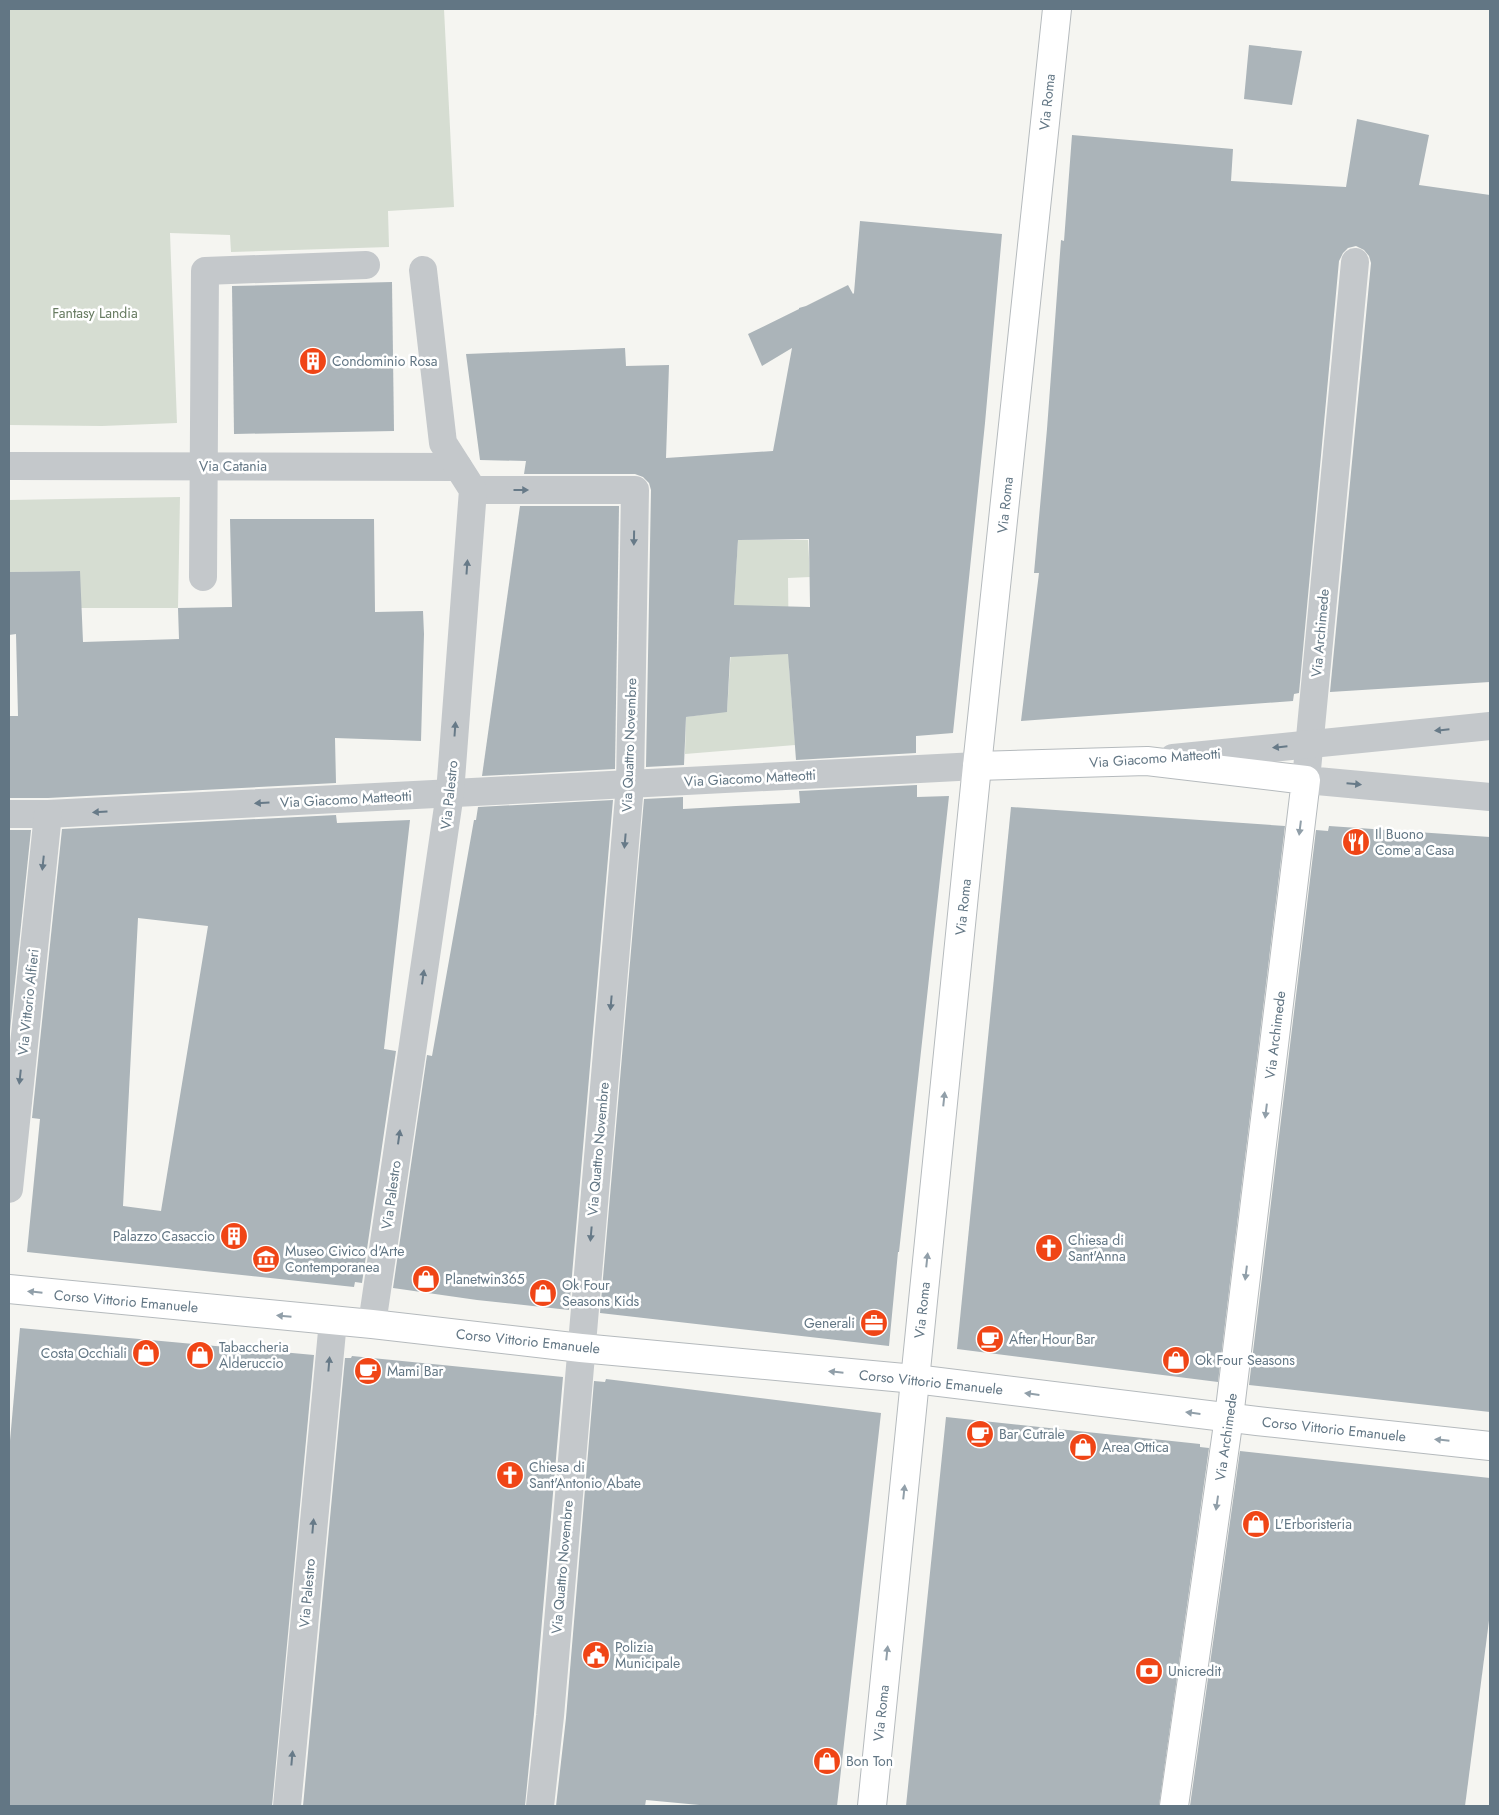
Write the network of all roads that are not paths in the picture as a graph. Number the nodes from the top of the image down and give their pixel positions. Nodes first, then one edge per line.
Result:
1 (1057, 9) edge
2 (1355, 262) dead end
3 (366, 265) dead end
4 (423, 270) dead end
5 (9, 466) edge
6 (204, 466) junction
7 (458, 467) junction
8 (473, 490) junction
9 (203, 577) dead end
10 (1490, 726) edge
11 (1310, 744) junction
12 (1148, 761) junction
13 (977, 766) junction
14 (1306, 780) junction
15 (630, 784) junction
16 (450, 793) junction
17 (1490, 797) edge
18 (9, 814) edge
19 (48, 814) junction
20 (9, 1189) edge
21 (9, 1289) edge
22 (333, 1320) junction
23 (372, 1324) junction
24 (581, 1348) junction
25 (915, 1379) junction
26 (1229, 1417) junction
27 (1490, 1446) edge
28 (287, 1806) edge
29 (540, 1806) edge
30 (872, 1806) edge
31 (1174, 1806) edge

1 - 13 main road, Via Roma
2 - 11 street, Via Archimede
3 - 6 street
4 - 7 street
5 - 6 street, Via Catania
6 - 7 street, Via Catania
6 - 9 street
7 - 8 street
8 -> 15 street, Via Quattro Novembre
16 -> 8 street, Via Palestro
10 -> 11 street, Via Giacomo Matteotti
11 -> 12 street, Via Giacomo Matteotti
11 - 14 street, Via Archimede
12 - 13 main road, Via Giacomo Matteotti
12 - 14 main road
13 - 15 street, Via Giacomo Matteotti
25 -> 13 main road, Via Roma
14 -> 17 street
14 -> 26 main road, Via Archimede
15 - 16 street, Via Giacomo Matteotti
15 -> 24 street, Via Quattro Novembre
16 -> 19 street, Via Giacomo Matteotti
23 -> 16 street, Via Palestro
18 - 19 street, Via Giacomo Matteotti
19 -> 20 street, Via Vittorio Alfieri
22 -> 21 main road, Corso Vittorio Emanuele
22 - 23 main road, Corso Vittorio Emanuele
28 -> 22 street, Via Palestro
23 - 24 main road, Corso Vittorio Emanuele
25 -> 24 main road, Corso Vittorio Emanuele
24 - 29 street, Via Quattro Novembre
26 -> 25 main road, Corso Vittorio Emanuele
30 -> 25 main road, Via Roma
27 -> 26 main road, Corso Vittorio Emanuele
26 -> 31 main road, Via Archimede

